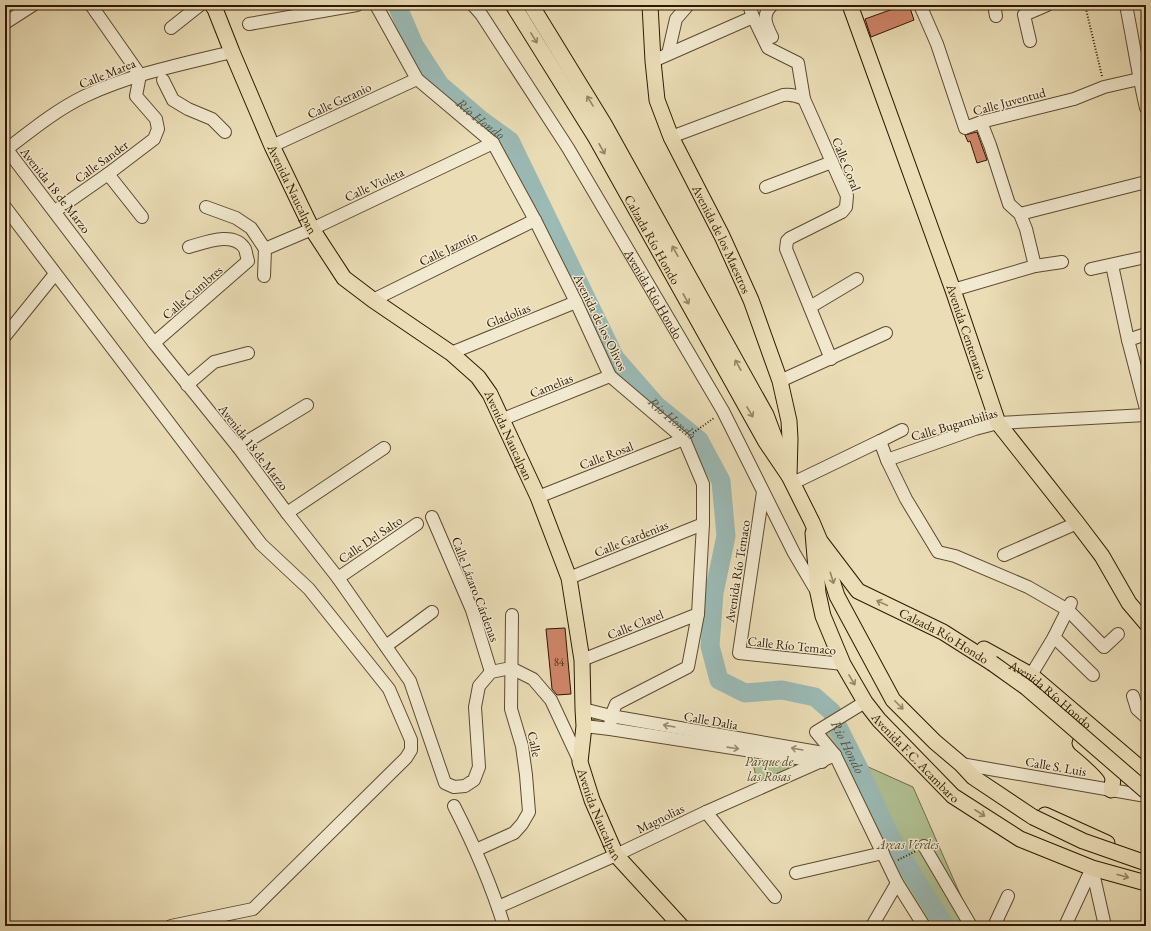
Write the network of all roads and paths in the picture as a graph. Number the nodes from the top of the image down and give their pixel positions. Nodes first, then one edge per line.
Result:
1 (33, 5) edge
2 (91, 5) edge
3 (200, 5) edge
4 (356, 5) edge
5 (376, 5) edge
6 (473, 5) edge
7 (513, 5) edge
8 (531, 5) edge
9 (650, 5) edge
10 (688, 5) edge
11 (749, 5) edge
12 (772, 5) edge
13 (850, 5) edge
14 (920, 5) edge
15 (1047, 5) edge
16 (1085, 5) edge
17 (1126, 5) edge
18 (216, 6) edge
19 (753, 17) junction
20 (5, 23) edge
21 (249, 24) dead end
22 (171, 28) dead end
23 (1030, 41) dead end
24 (232, 52) junction
25 (668, 54) junction
26 (805, 58) dead end
27 (653, 61) junction
28 (1142, 66) edge
29 (140, 74) junction
30 (417, 79) junction
31 (1139, 79) junction
32 (163, 80) dead end
33 (1104, 87) junction
34 (804, 99) junction
35 (1146, 108) edge
36 (981, 122) junction
37 (225, 132) dead end
38 (671, 137) junction
39 (493, 143) junction
40 (272, 146) junction
41 (6, 148) edge
42 (832, 162) junction
43 (108, 174) junction
44 (1146, 182) edge
45 (766, 187) dead end
46 (5, 207) edge
47 (206, 207) dead end
48 (55, 211) junction
49 (1020, 214) junction
50 (142, 217) dead end
51 (535, 220) junction
52 (312, 229) junction
53 (188, 246) dead end
54 (265, 249) junction
55 (1146, 257) edge
56 (1062, 262) dead end
57 (1112, 265) junction
58 (1035, 266) junction
59 (1091, 269) dead end
60 (55, 274) junction
61 (264, 276) dead end
62 (857, 279) dead end
63 (953, 290) junction
64 (373, 300) junction
65 (576, 302) junction
66 (810, 307) junction
67 (886, 333) dead end
68 (1146, 334) edge
69 (5, 336) edge
70 (1128, 340) junction
71 (154, 343) junction
72 (248, 353) dead end
73 (450, 353) junction
74 (831, 359) junction
75 (610, 376) junction
76 (780, 381) junction
77 (187, 385) junction
78 (307, 404) dead end
79 (1146, 410) edge
80 (1146, 415) edge
81 (502, 419) junction
82 (710, 421) dead end
83 (998, 423) junction
84 (902, 430) dead end
85 (688, 436) junction
86 (880, 441) junction
87 (238, 447) junction
88 (384, 448) dead end
89 (887, 460) junction
90 (791, 480) junction
91 (764, 492) junction
92 (538, 497) junction
93 (288, 513) junction
94 (432, 517) dead end
95 (812, 522) junction
96 (1078, 523) junction
97 (417, 524) dead end
98 (703, 524) junction
99 (820, 541) junction
100 (1004, 555) dead end
101 (338, 578) junction
102 (570, 578) junction
103 (858, 591) junction
104 (818, 593) junction
105 (837, 596) junction
106 (1070, 606) junction
107 (432, 612) dead end
108 (698, 614) junction
109 (512, 615) dead end
110 (823, 616) junction
111 (1146, 624) edge
112 (943, 632) junction
113 (1118, 634) dead end
114 (1054, 637) junction
115 (386, 646) junction
116 (739, 653) joint
117 (582, 660) junction
118 (842, 664) junction
119 (511, 668) junction
120 (491, 672) junction
121 (1031, 675) junction
122 (1093, 675) dead end
123 (1133, 696) dead end
124 (865, 702) junction
125 (583, 709) junction
126 (611, 716) junction
127 (1146, 717) edge
128 (584, 726) junction
129 (610, 729) junction
130 (714, 740) junction
131 (1116, 746) junction
132 (835, 755) junction
133 (580, 762) junction
134 (822, 762) junction
135 (960, 764) junction
136 (1146, 773) edge
137 (1111, 790) junction
138 (1146, 791) edge
139 (1146, 796) edge
140 (454, 806) dead end
141 (706, 812) junction
142 (921, 848) joint
143 (476, 850) junction
144 (883, 853) junction
145 (616, 856) junction
146 (1146, 856) edge
147 (892, 863) dead end
148 (1146, 863) edge
149 (1092, 868) junction
150 (796, 873) dead end
151 (897, 883) junction
152 (1146, 883) edge
153 (1008, 896) dead end
154 (775, 897) dead end
155 (498, 907) junction
156 (171, 926) edge
157 (504, 926) edge
158 (681, 926) edge
159 (872, 926) edge
160 (924, 926) edge
161 (971, 926) edge
162 (994, 926) edge
163 (1065, 926) edge
164 (1105, 926) edge

1 - 20 street
2 - 29 street
3 - 22 street
4 - 21 street
5 - 30 street, Avenida de los Olivos
6 - 91 street, Avenida Río Hondo
7 -> 90 main road, Calzada Río Hondo
90 -> 8 main road, Calzada Río Hondo
9 - 27 main road, Avenida de los Maestros
10 - 25 street
11 - 19 street
12 - 26 street
13 - 63 main road, Avenida Centenario
14 - 36 street, Calle Juventud
15 - 23 street
16 - 33 path
17 - 28 street
18 - 24 main road, Avenida Naucalpan
19 - 25 street
19 - 34 street, Calle Coral
24 - 29 street, Calle Marea
24 - 40 main road, Avenida Naucalpan
25 - 27 street
27 - 38 main road, Avenida de los Maestros
28 - 31 street
29 - 41 street, Calle Marea
29 - 43 street, Calle Sander
30 - 39 street, Avenida de los Olivos
30 - 40 street, Calle Geranio
31 - 33 street, Calle Juventud
31 - 35 street
32 - 37 street
33 - 36 street, Calle Juventud
34 - 38 street
34 - 42 street, Calle Coral
36 - 49 street
38 - 76 main road, Avenida de los Maestros
39 - 51 street, Avenida de los Olivos
39 - 52 street, Calle Violeta
40 - 52 main road, Avenida Naucalpan
41 - 48 street, Avenida 18 de Marzo
42 - 45 street
42 - 66 street, Calle Coral
43 - 48 street, Calle Sander
43 - 50 street
44 - 49 street
46 - 60 street
47 - 54 street
48 - 71 street, Avenida 18 de Marzo
49 - 58 street
51 - 64 street, Calle Jazmín
51 - 65 street, Avenida de los Olivos
52 - 54 street, Calle Violeta
52 - 64 main road, Avenida Naucalpan
53 - 71 street, Calle Cumbres
54 - 61 street
55 - 57 street
56 - 58 street
57 - 59 street
57 - 70 street
58 - 63 street
60 - 69 street
60 - 156 street
62 - 66 street
63 - 83 main road, Avenida Centenario
64 - 73 main road, Avenida Naucalpan
65 - 73 street, Gladolias
65 - 75 street, Avenida de los Olivos
66 - 74 street, Calle Coral
67 - 74 street
68 - 70 street
70 - 79 street
71 - 77 street, Avenida 18 de Marzo
72 - 77 street
73 - 81 main road, Avenida Naucalpan
74 - 76 street
75 - 81 street, Camelias
75 - 85 street, Avenida de los Olivos
76 - 90 main road, Avenida de los Maestros
77 - 87 street, Avenida 18 de Marzo
78 - 87 street
80 - 83 street, Calle Bugambilias
81 - 92 main road, Avenida Naucalpan
82 - 85 path
83 - 89 street, Calle Bugambilias
83 - 96 main road, Avenida Centenario
84 - 86 street
85 - 92 street, Calle Rosal
85 - 98 street, Avenida de los Olivos
86 - 89 street
86 - 90 street
87 - 93 street, Avenida 18 de Marzo
88 - 93 street
89 - 106 street
90 - 95 main road, Calzada Río Hondo
91 - 104 street, Avenida Río Hondo
91 - 116 street, Avenida Río Temaco
92 - 102 main road, Avenida Naucalpan
93 - 101 street, Avenida 18 de Marzo
94 - 120 street, Calle Lázaro Cárdenas
95 - 99 main road, Calzada Río Hondo
95 - 104 main road, Avenida F.C. Acambaro
96 - 100 street
96 - 111 main road, Avenida Centenario
97 - 101 street, Calle Del Salto
98 - 102 street, Calle Gardenias
98 - 108 street, Avenida de los Olivos
99 - 103 main road, Calzada Río Hondo
99 -> 105 main road, Avenida F.C. Acambaro
101 - 115 street, Avenida 18 de Marzo
102 - 117 main road, Avenida Naucalpan
103 - 105 main road
112 -> 103 main road, Calzada Río Hondo
104 - 110 main road, Avenida F.C. Acambaro
105 - 110 main road
105 -> 135 main road, Avenida F.C. Acambaro
106 - 113 street
106 - 114 street
107 - 115 street
108 - 117 street, Calle Clavel
108 - 126 street, Avenida de los Olivos
109 - 119 street, Calle
110 - 118 main road, Avenida F.C. Acambaro
112 - 121 main road, Avenida Río Hondo
112 - 137 main road, Avenida Río Hondo
112 - 138 main road, Calzada Río Hondo, bridge
114 - 121 street
114 - 122 street
115 - 120 street, Avenida 18 de Marzo
116 - 118 street, Calle Río Temaco
117 - 125 main road, Avenida Naucalpan
118 -> 124 main road, Avenida F.C. Acambaro
119 - 120 street
119 - 133 street
119 - 143 street, Calle
121 - 131 main road, Avenida Río Hondo
123 - 127 street
124 - 132 street
124 -> 149 main road, Avenida F.C. Acambaro
125 - 126 street, Calle Dalia
125 - 128 main road, Avenida Naucalpan
126 - 129 street
130 -> 126 street, Calle Dalia
128 - 129 street, Calle Dalia
128 - 133 main road, Avenida Naucalpan
129 - 130 street, Calle Dalia
132 -> 130 street, Calle Dalia
130 -> 134 street, Calle Dalia
131 - 136 main road, Avenida Río Hondo
131 - 137 main road
132 - 134 street, Magnolias
132 - 144 street
133 - 145 main road, Avenida Naucalpan
134 - 141 street, Magnolias
135 - 137 street, Calle S. Luis
135 - 146 main road, Avenida F.C. Acambaro
135 - 148 main road, Avenida F.C. Acambaro, bridge
137 - 139 street, Calle S. Luis
140 - 143 street
141 - 145 street, Magnolias
141 - 154 street
142 - 147 path
142 - 161 street
143 - 155 street
144 - 150 street
144 - 151 street
145 - 155 street, Magnolias
145 - 158 main road, Avenida Naucalpan
149 -> 152 main road, Avenida F.C. Acambaro
149 - 163 street
149 - 164 street
151 - 159 street
151 - 160 street
153 - 162 street
155 - 157 street

